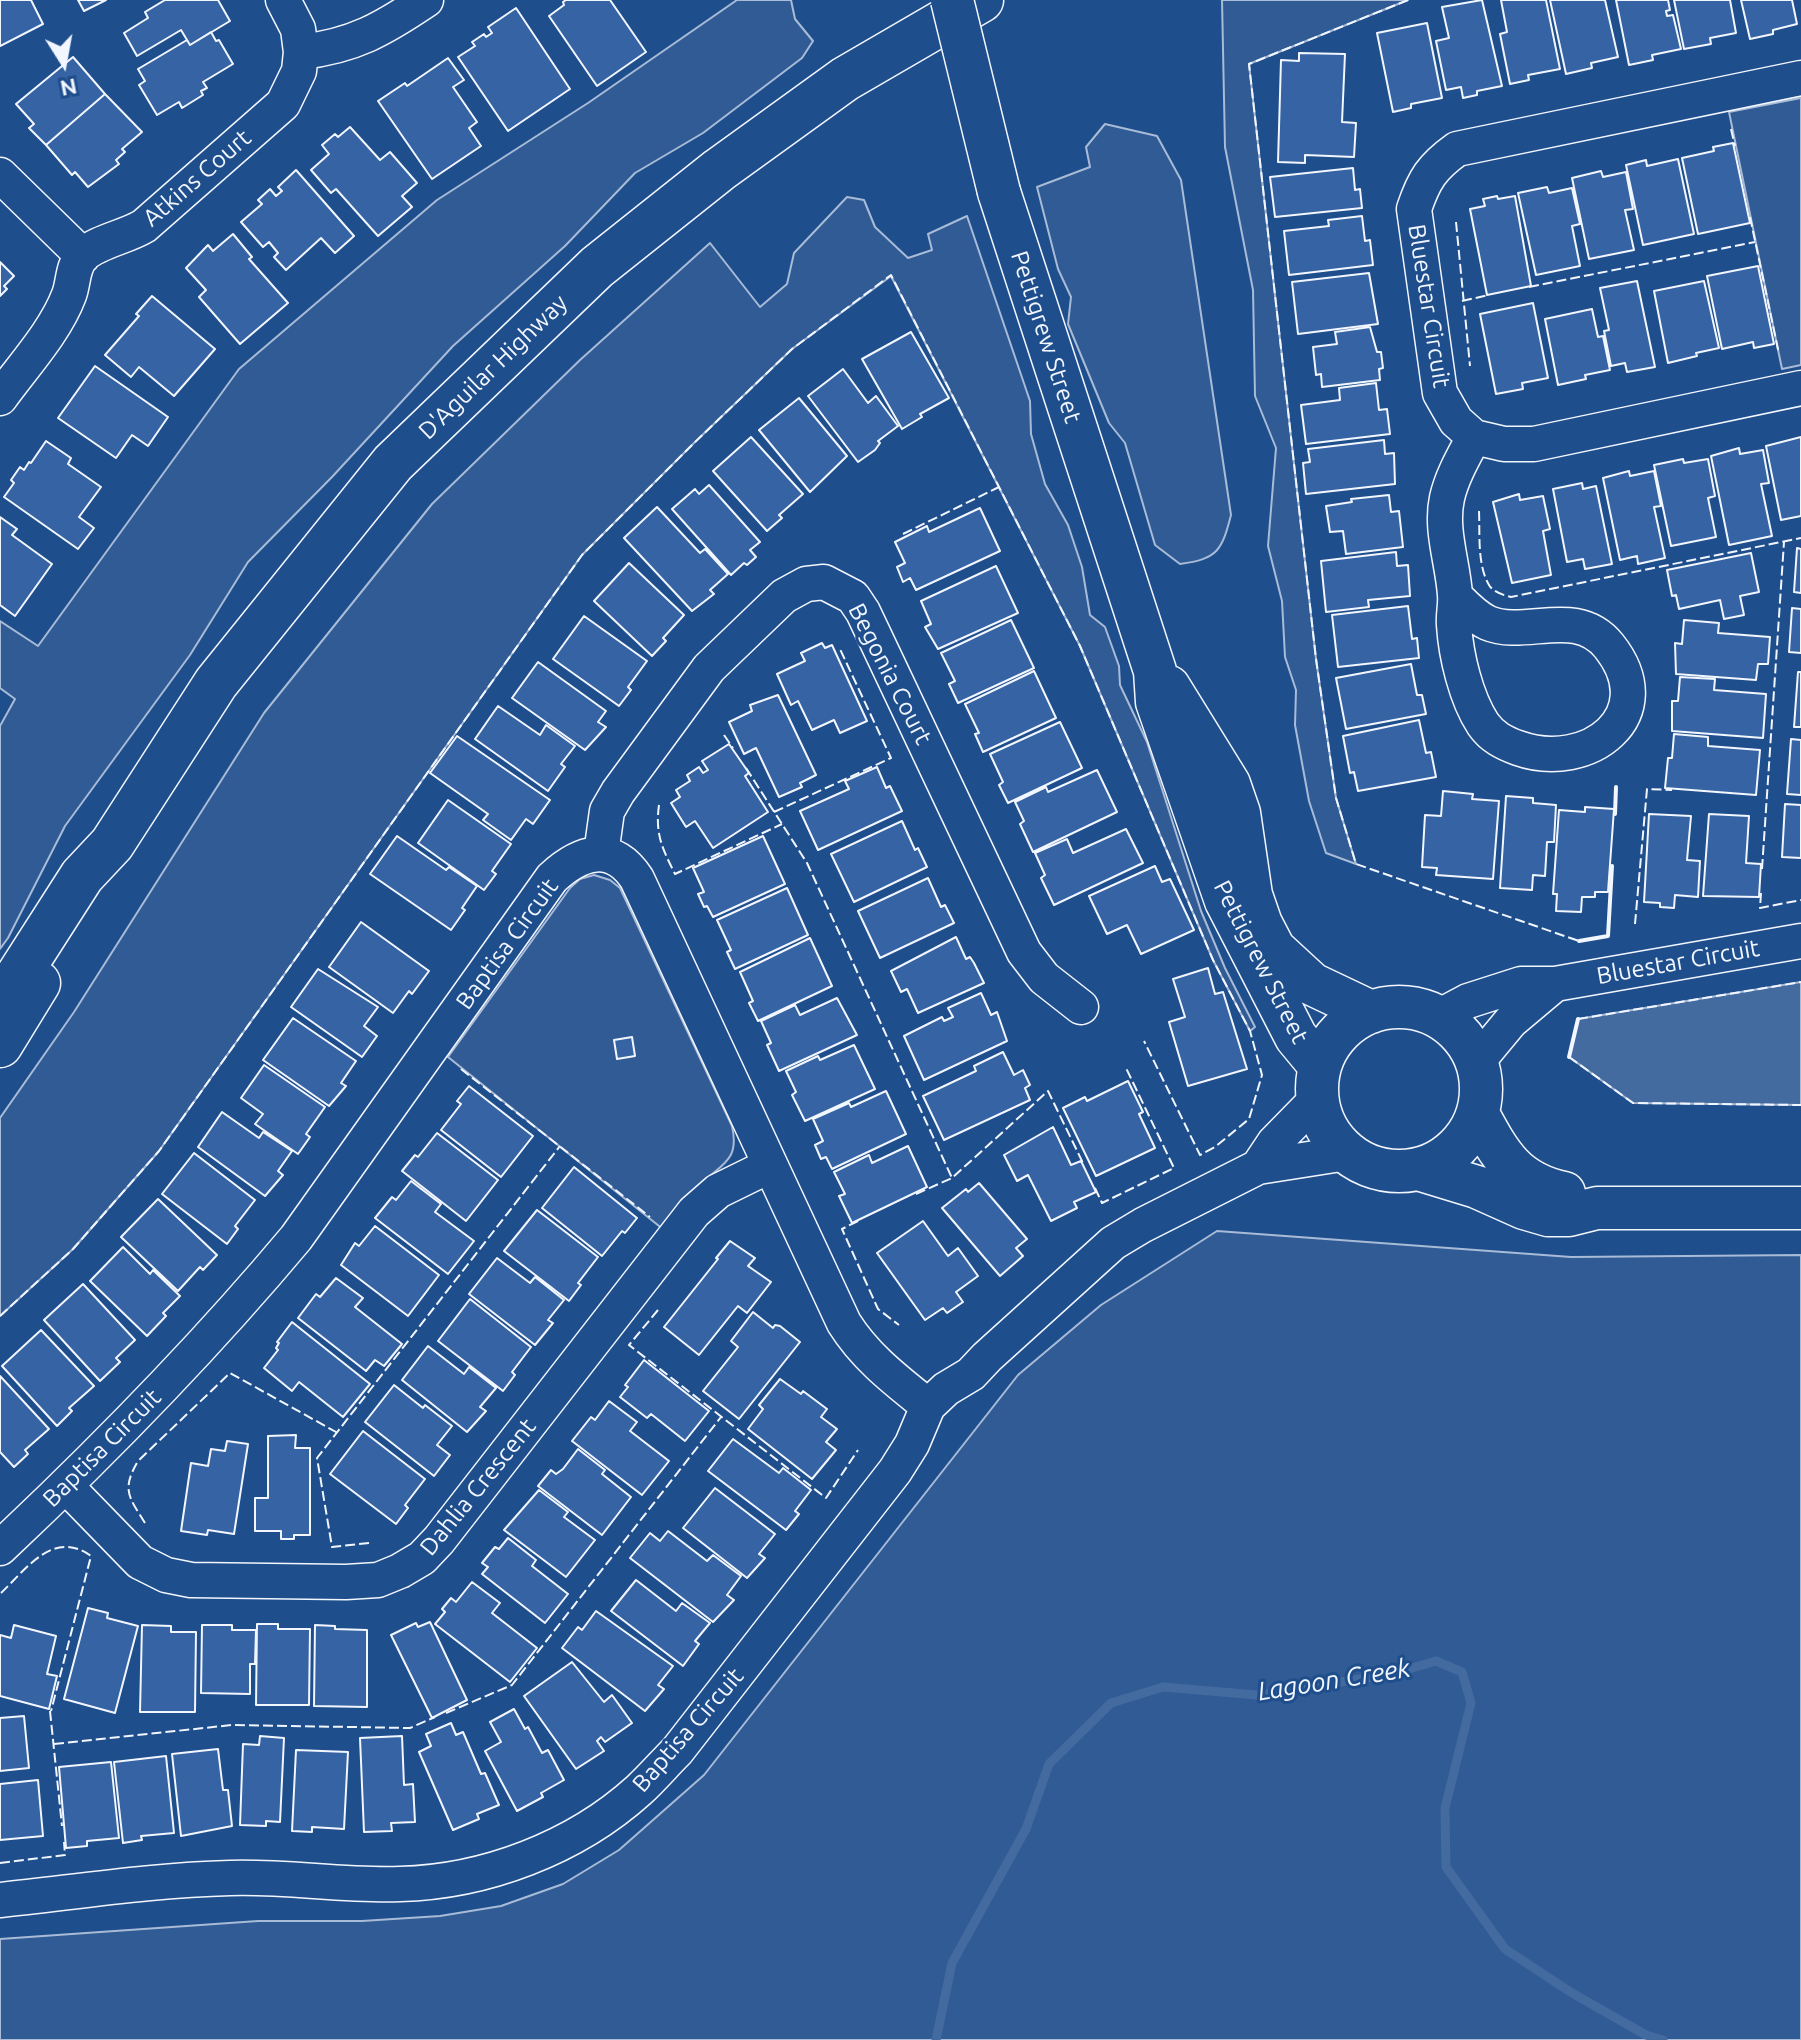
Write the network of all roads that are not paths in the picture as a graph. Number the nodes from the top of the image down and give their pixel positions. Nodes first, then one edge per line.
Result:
1 (283, 0) edge
2 (426, 0) edge
3 (952, 0) edge
4 (981, 0) edge
5 (301, 52) junction
6 (1801, 78) edge
7 (0, 175) edge
8 (83, 256) junction
9 (1801, 388) edge
10 (0, 398) edge
11 (1474, 437) junction
12 (1455, 596) junction
13 (1155, 671) junction
14 (112, 844) junction
15 (601, 854) junction
16 (1801, 941) edge
17 (1555, 984) junction
18 (0, 1004) edge
19 (1081, 1007) dead end
20 (1371, 1012) junction
21 (1438, 1017) junction
22 (0, 1045) edge
23 (1477, 1062) junction
24 (1318, 1083) junction
25 (1478, 1114) junction
26 (1347, 1153) junction
27 (769, 1166) junction
28 (1258, 1167) junction
29 (1418, 1169) junction
30 (1597, 1208) junction
31 (1801, 1208) edge
32 (928, 1406) junction
33 (66, 1486) junction
34 (0, 1548) edge
35 (0, 1900) edge

1 - 5 street
2 - 5 street
3 - 13 main road, Pettigrew Street, bridge
4 - 14 highway, D'Aguilar Highway
5 - 8 street, Atkins Court
6 - 11 street, Bluestar Circuit
7 - 8 street
8 - 10 street
9 - 11 street
11 - 12 street
12 - 12 street
13 - 20 main road, Pettigrew Street
13 - 24 main road, Pettigrew Street
14 - 18 highway, D'Aguilar Highway
14 - 22 highway, D'Aguilar Highway
15 - 19 street, Begonia Court
15 - 27 street
15 - 33 street, Baptisa Circuit
16 - 17 street, Bluestar Circuit
17 - 21 street, Bluestar Circuit
17 - 23 street
20 - 21 main road
20 - 24 main road
21 - 23 main road
23 - 25 main road
24 - 26 main road
24 - 28 street, Baptisa Circuit
25 - 29 main road
25 - 30 main road
26 - 28 street, Baptisa Circuit
26 - 29 main road
27 - 32 street
27 - 33 street, Dahlia Crescent
28 - 32 street, Baptisa Circuit
29 - 30 main road
30 - 31 main road
32 - 35 street, Baptisa Circuit
33 - 34 street, Baptisa Circuit

